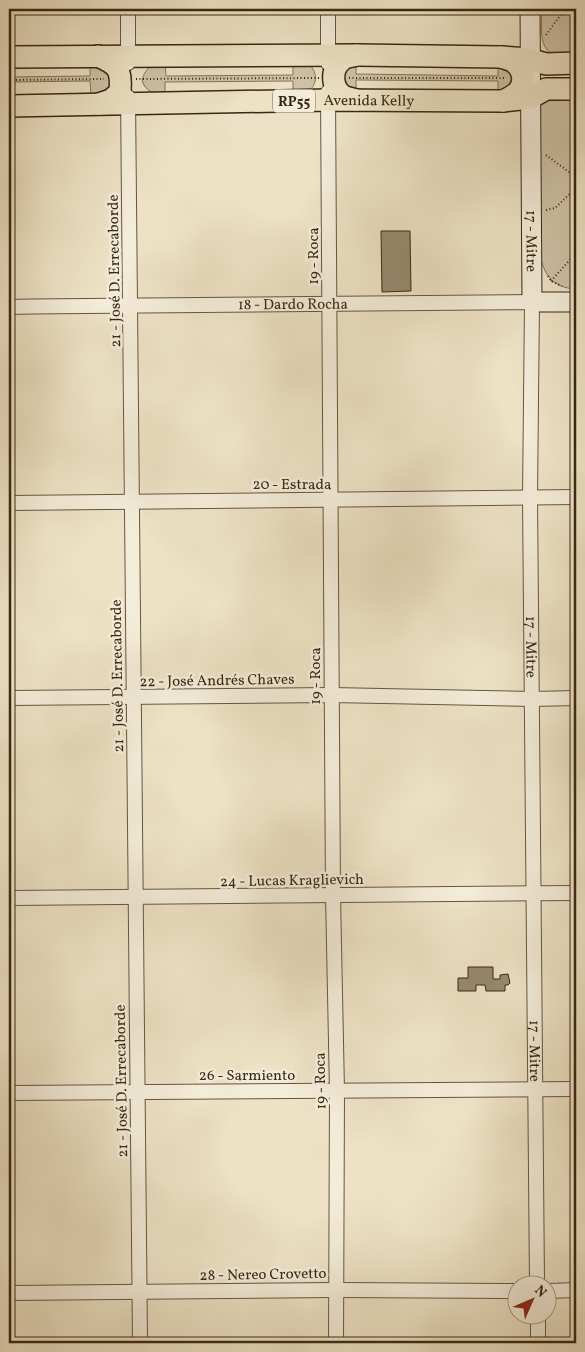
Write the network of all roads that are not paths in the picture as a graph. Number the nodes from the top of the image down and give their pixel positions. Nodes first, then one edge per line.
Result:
1 (128, 9) edge
2 (328, 9) edge
3 (530, 9) edge
4 (128, 55) junction
5 (328, 55) junction
6 (357, 55) junction
7 (98, 56) junction
8 (9, 57) edge
9 (576, 63) edge
10 (331, 78) junction
11 (528, 78) junction
12 (124, 79) junction
13 (576, 89) edge
14 (328, 100) junction
15 (357, 100) junction
16 (98, 104) junction
17 (128, 104) junction
18 (9, 106) edge
19 (532, 302) junction
20 (576, 302) edge
21 (130, 305) junction
22 (329, 305) junction
23 (9, 307) edge
24 (530, 498) junction
25 (576, 498) edge
26 (330, 500) junction
27 (132, 502) junction
28 (9, 503) edge
29 (332, 695) junction
30 (134, 697) junction
31 (9, 698) edge
32 (576, 698) edge
33 (532, 699) junction
34 (534, 893) junction
35 (576, 893) edge
36 (333, 895) junction
37 (136, 897) junction
38 (9, 898) edge
39 (536, 1089) junction
40 (576, 1089) edge
41 (337, 1091) junction
42 (138, 1092) junction
43 (9, 1093) edge
44 (537, 1274) edge
45 (335, 1290) junction
46 (576, 1290) edge
47 (508, 1291) edge
48 (558, 1291) edge
49 (139, 1292) junction
50 (9, 1293) edge
51 (538, 1324) edge
52 (140, 1343) edge
53 (336, 1343) edge
54 (538, 1343) edge

1 - 4 street, 21 - José D. Errecaborde
2 - 5 street, 19 - Roca
3 - 11 street, 17 - Mitre
4 - 5 main road, Avenida Kelly / RP55
4 - 7 main road, Avenida Kelly / RP55
4 - 12 street, 21 - José D. Errecaborde
5 - 6 main road, Avenida Kelly / RP55
5 - 10 street, 19 - Roca
6 - 10 main road
6 - 11 main road, Avenida Kelly / RP55
7 - 8 main road, Avenida Kelly / RP55
7 - 12 main road
9 - 11 main road, Avenida Kelly / RP55
10 - 14 street, 19 - Roca
10 - 15 main road
11 - 13 main road, Avenida Kelly / RP55
11 - 15 main road, Avenida Kelly / RP55
11 - 19 street, 17 - Mitre
12 - 16 main road
12 - 17 street, 21 - José D. Errecaborde
14 - 15 main road, Avenida Kelly / RP55
14 - 17 main road, Avenida Kelly / RP55
14 - 22 street, 19 - Roca
16 - 17 main road, Avenida Kelly / RP55
16 - 18 main road, Avenida Kelly / RP55
17 - 21 street, 21 - José D. Errecaborde
19 - 20 street, 18 - Dardo Rocha
19 - 22 street, 18 - Dardo Rocha
19 - 24 street, 17 - Mitre
21 - 22 street, 18 - Dardo Rocha
21 - 23 street, 18 - Dardo Rocha
21 - 27 street, 21 - José D. Errecaborde
22 - 26 street, 19 - Roca
24 - 25 street, 20 - Estrada
24 - 26 street, 20 - Estrada
24 - 33 street, 17 - Mitre
26 - 27 street, 20 - Estrada
26 - 29 street, 19 - Roca
27 - 28 street, 20 - Estrada
27 - 30 street, 21 - José D. Errecaborde
29 - 30 street, 22 - José Andrés Chaves
29 - 33 street, 22 - José Andrés Chaves
29 - 36 street, 19 - Roca
30 - 31 street, 22 - José Andrés Chaves
30 - 37 street, 21 - José D. Errecaborde
32 - 33 street, 22 - José Andrés Chaves
33 - 34 street, 17 - Mitre
34 - 35 street, 24 - Lucas Kraglievich
34 - 36 street, 24 - Lucas Kraglievich
34 - 39 street, 17 - Mitre
36 - 37 street, 24 - Lucas Kraglievich
36 - 41 street, 19 - Roca
37 - 38 street, 24 - Lucas Kraglievich
37 - 42 street, 21 - José D. Errecaborde
39 - 40 street, 26 - Sarmiento
39 - 41 street, 26 - Sarmiento
39 - 44 street, 17 - Mitre
41 - 42 street, 26 - Sarmiento
41 - 45 street, 19 - Roca
42 - 43 street, 26 - Sarmiento
42 - 49 street, 21 - José D. Errecaborde
45 - 47 street, 28 - Nereo Crovetto
45 - 49 street, 28 - Nereo Crovetto
45 - 53 street, 19 - Roca
46 - 48 street
49 - 50 street, 28 - Nereo Crovetto
49 - 52 street, 21 - José D. Errecaborde
51 - 54 street

